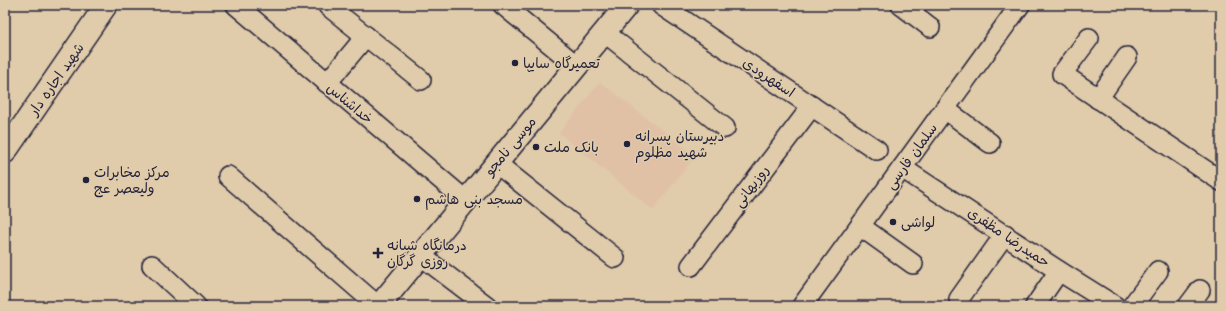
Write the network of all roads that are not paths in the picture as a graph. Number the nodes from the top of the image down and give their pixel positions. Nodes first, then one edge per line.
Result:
1 (106, 5) edge
2 (502, 5) edge
3 (627, 5) edge
4 (661, 5) edge
5 (901, 5) edge
6 (1020, 5) edge
7 (237, 6) edge
8 (328, 6) edge
9 (930, 27) dead end
10 (604, 32) junction
11 (366, 36) junction
12 (1089, 38) dead end
13 (1127, 57) dead end
14 (577, 66) junction
15 (421, 80) dead end
16 (327, 83) junction
17 (1098, 98) junction
18 (812, 106) junction
19 (945, 109) junction
20 (726, 128) dead end
21 (9, 138) edge
22 (990, 144) dead end
23 (876, 150) dead end
24 (496, 163) junction
25 (902, 168) junction
26 (228, 176) dead end
27 (1221, 181) edge
28 (465, 200) junction
29 (860, 226) junction
30 (1005, 234) junction
31 (420, 255) junction
32 (615, 258) dead end
33 (913, 264) dead end
34 (152, 265) dead end
35 (691, 266) dead end
36 (1059, 271) junction
37 (1158, 271) dead end
38 (1200, 290) dead end
39 (959, 299) dead end
40 (804, 305) edge
41 (196, 306) edge
42 (379, 306) edge
43 (487, 306) edge
44 (1035, 306) edge
45 (1116, 306) edge
46 (1132, 306) edge
47 (1188, 306) edge

1 - 21 main road, شهید اجاره دار
2 - 14 street
3 - 10 main road, موسی نامجو
4 - 18 street, اسفهرودی
5 - 9 street
6 - 19 street, سلمان فارسی
7 - 16 street, خداشناس
8 - 11 street
10 - 14 main road, موسی نامجو
10 - 20 street
11 - 15 street
11 - 16 street
12 - 17 street
13 - 17 street
14 - 24 main road, موسی نامجو
16 - 28 street, خداشناس
17 - 27 street
18 - 23 street, اسفهرودی
18 - 35 street, روزبهانی
19 - 22 street
19 - 25 street, سلمان فارسی
24 - 28 main road, موسی نامجو
24 - 32 street
25 - 29 street, سلمان فارسی
25 - 30 street, حمیدرضا مظفری
26 - 42 street
28 - 31 main road, موسی نامجو
29 - 33 street
29 - 40 street, سلمان فارسی
30 - 36 street, حمیدرضا مظفری
30 - 39 street
31 - 42 main road, موسی نامجو
31 - 43 street
34 - 41 street
36 - 44 street
36 - 45 street, حمیدرضا مظفری
37 - 46 street
38 - 47 street

